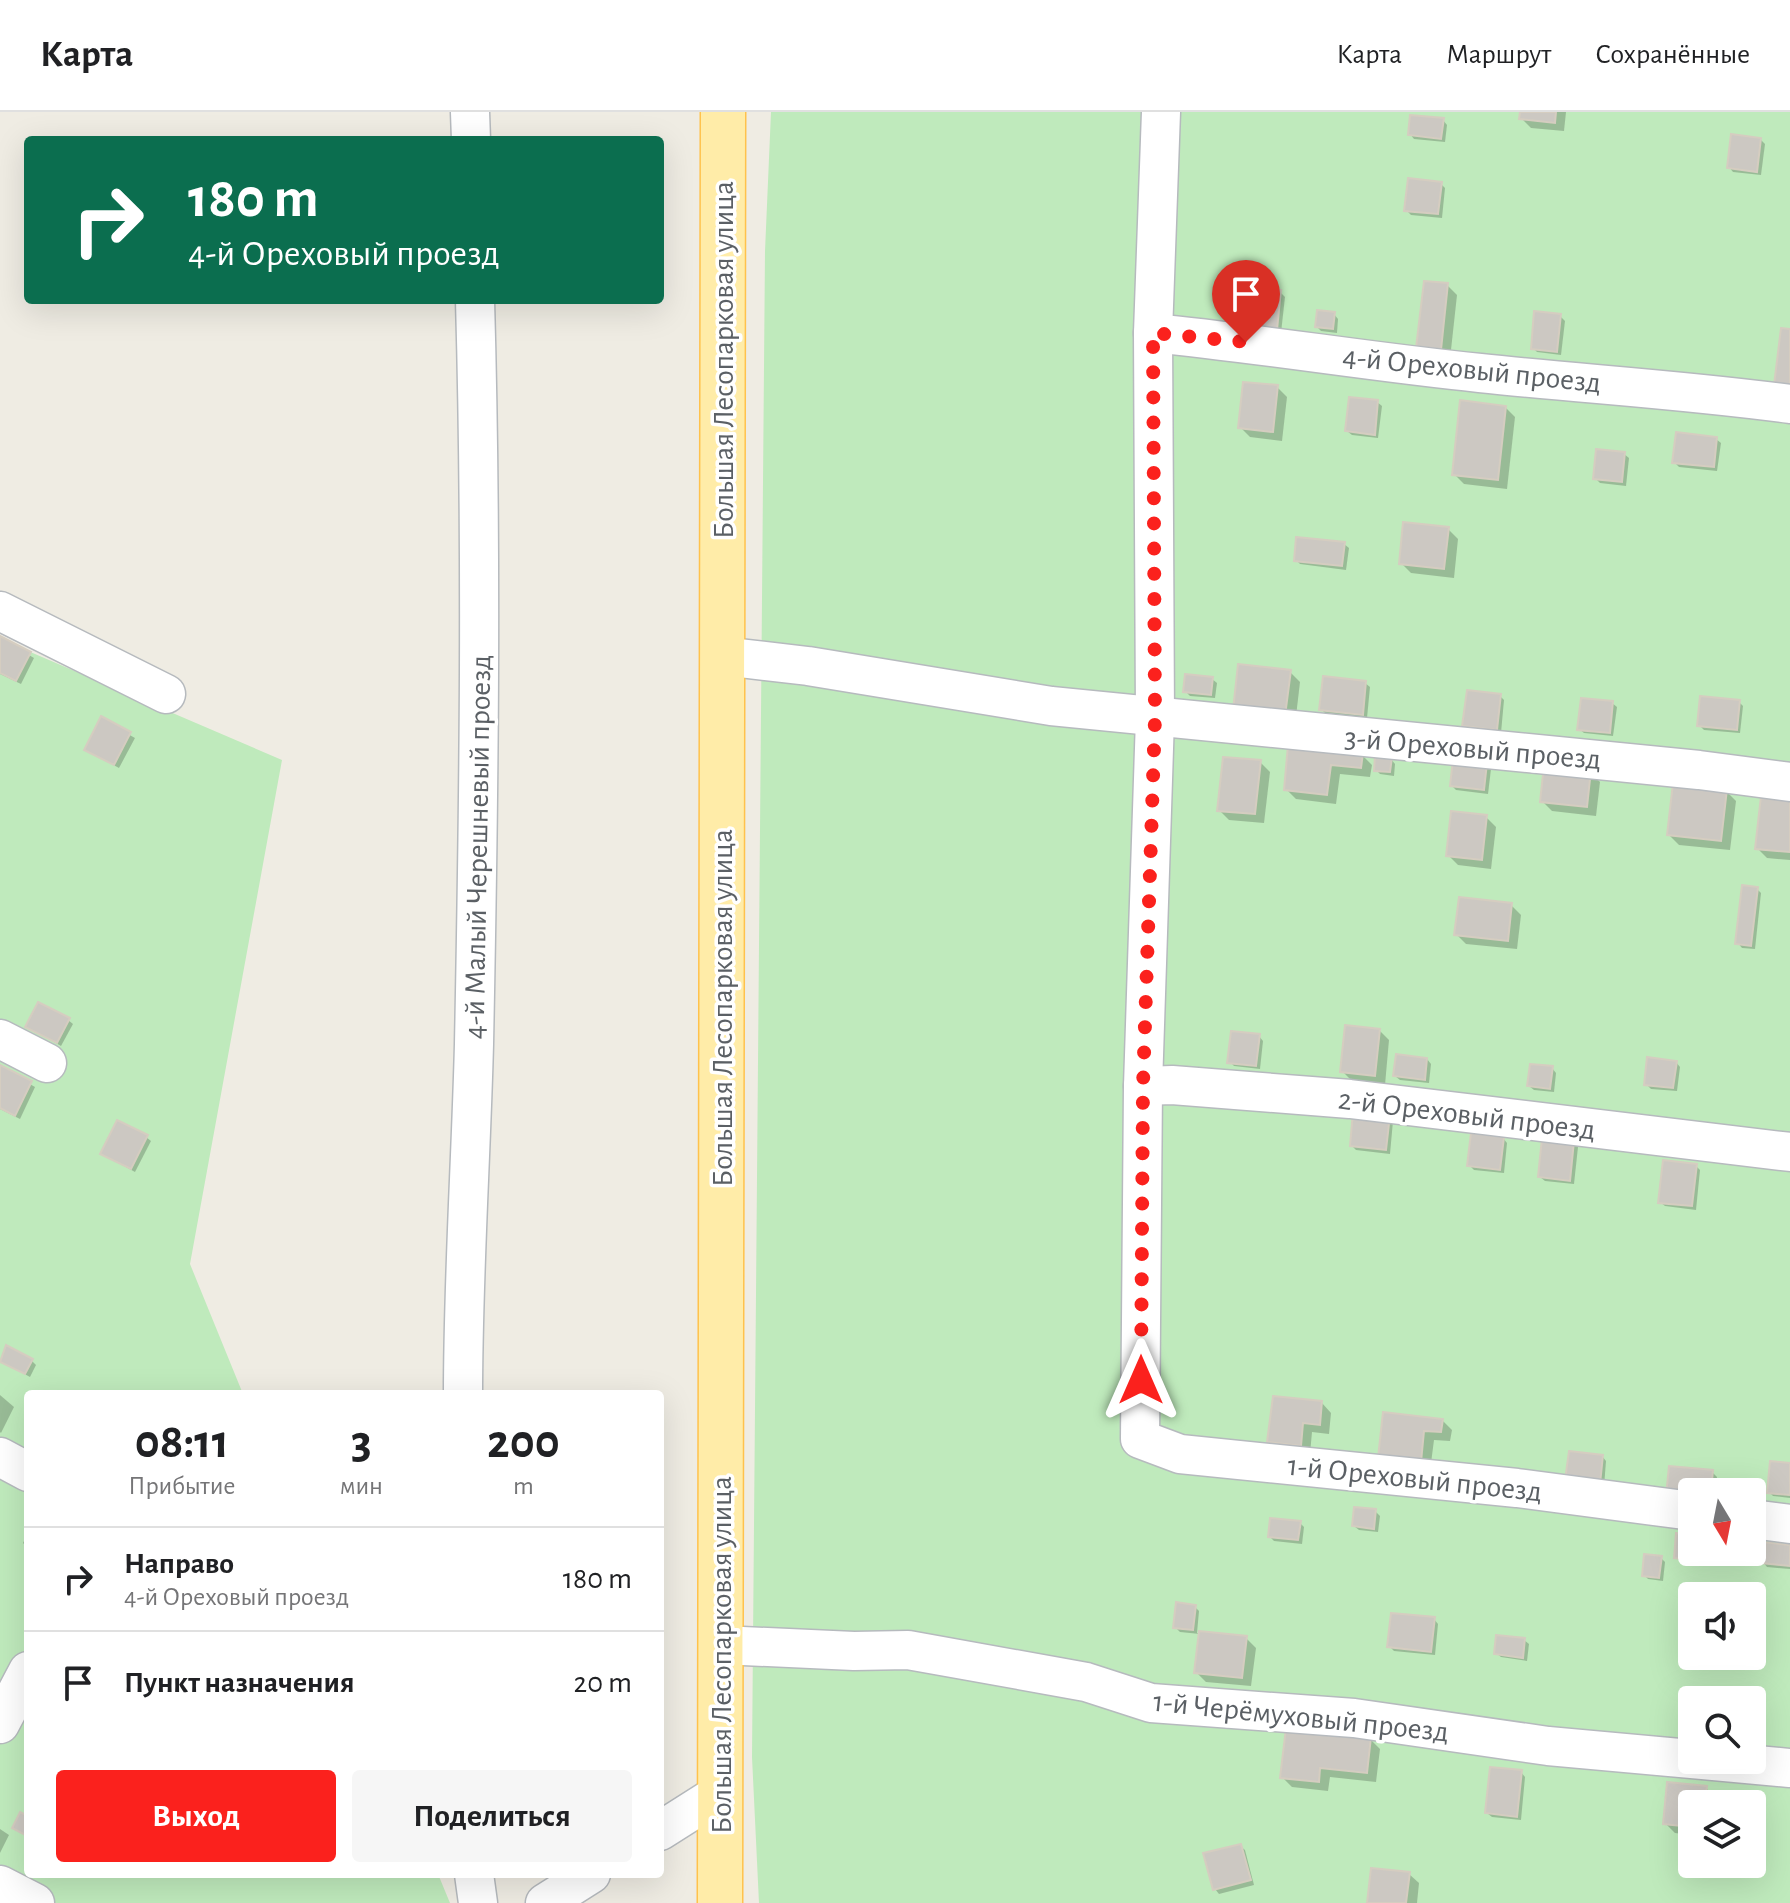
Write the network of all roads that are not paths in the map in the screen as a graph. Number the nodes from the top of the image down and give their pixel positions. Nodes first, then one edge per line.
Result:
1 (470, 112) edge
2 (723, 112) edge
3 (1161, 112) edge
4 (471, 136) edge
5 (475, 304) edge
6 (1153, 333) junction
7 (1790, 404) edge
8 (0, 611) edge
9 (722, 656) junction
10 (166, 694) dead end
11 (1155, 718) junction
12 (1790, 782) edge
13 (0, 1039) edge
14 (47, 1063) dead end
15 (1143, 1086) junction
16 (1790, 1152) edge
17 (463, 1390) edge
18 (0, 1457) edge
19 (24, 1470) edge
20 (1678, 1509) edge
21 (1766, 1521) edge
22 (1790, 1524) edge
23 (721, 1645) junction
24 (24, 1679) edge
25 (0, 1724) edge
26 (1790, 1768) edge
27 (720, 1793) junction
28 (664, 1828) edge
29 (475, 1878) edge
30 (585, 1878) edge
31 (0, 1885) edge
32 (35, 1903) edge
33 (478, 1903) edge
34 (545, 1903) edge
35 (720, 1903) edge

1 - 4 street
2 - 9 main road, Большая Лесопарковая улица
3 - 6 street
5 - 17 street, 4-й Малый Черешневый проезд
6 - 7 street, 4-й Ореховый проезд
6 - 11 street
8 - 10 street
9 - 11 street, 3-й Ореховый проезд
9 - 23 main road, Большая Лесопарковая улица
11 - 12 street, 3-й Ореховый проезд
11 - 15 street
13 - 14 street
15 - 16 street, 2-й Ореховый проезд
15 - 20 street, 1-й Ореховый проезд
18 - 19 street
21 - 22 street
23 - 26 street, 1-й Черёмуховый проезд
23 - 27 main road, Большая Лесопарковая улица
24 - 25 street
27 - 28 street
27 - 35 main road, Большая Лесопарковая улица
29 - 33 street
30 - 34 street
31 - 32 street

